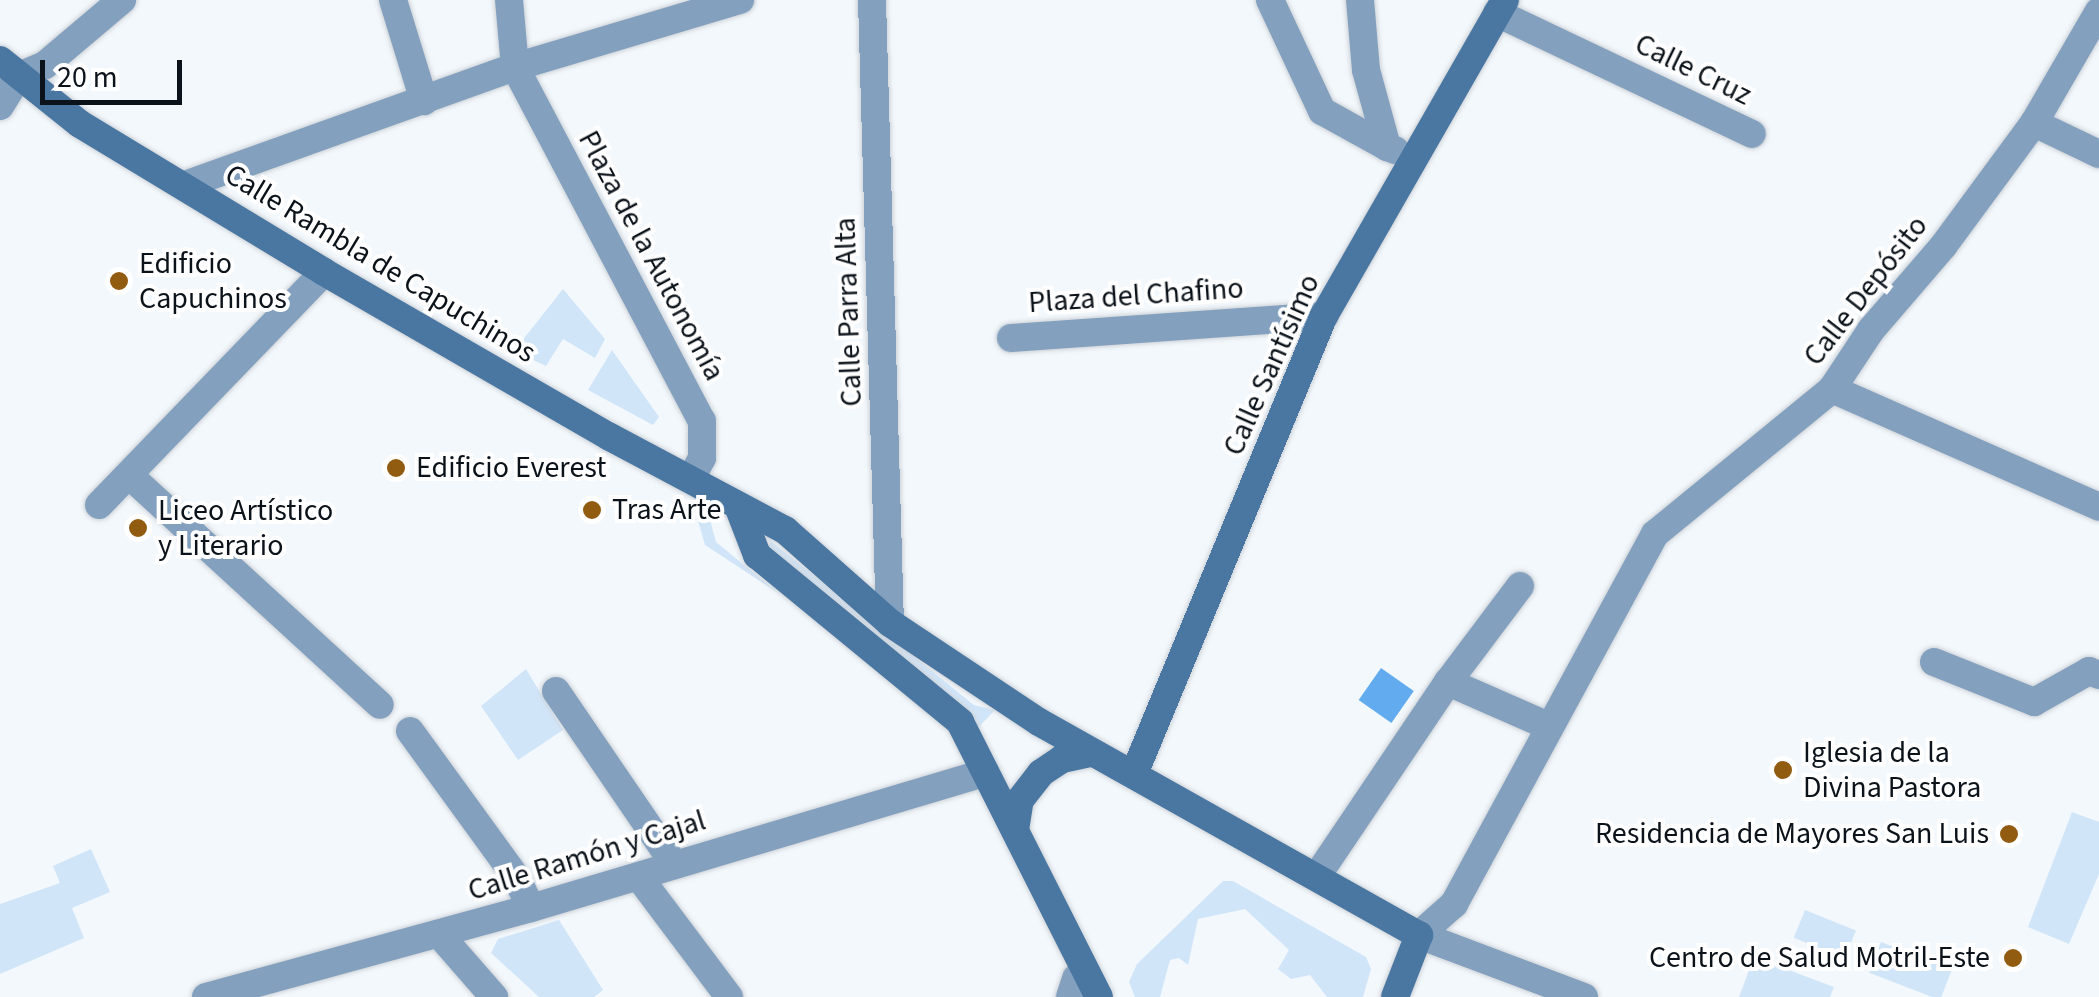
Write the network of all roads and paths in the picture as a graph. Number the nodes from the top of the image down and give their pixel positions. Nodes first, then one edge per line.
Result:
1 (122, 0) edge
2 (393, 0) edge
3 (509, 0) edge
4 (740, 0) edge
5 (872, 0) edge
6 (1270, 0) edge
7 (1360, 0) edge
8 (1501, 6) edge
9 (2099, 10) edge
10 (515, 67) junction
11 (9, 68) edge
12 (424, 101) junction
13 (0, 106) edge
14 (2034, 123) junction
15 (1752, 134) dead end
16 (1399, 152) junction
17 (2099, 154) edge
18 (185, 186) junction
19 (324, 272) junction
20 (1324, 316) junction
21 (1011, 338) dead end
22 (1832, 389) junction
23 (130, 474) junction
24 (691, 479) junction
25 (99, 506) dead end
26 (738, 506) junction
27 (2099, 507) edge
28 (1520, 586) dead end
29 (890, 623) junction
30 (1934, 662) dead end
31 (2099, 676) edge
32 (1448, 682) junction
33 (556, 691) dead end
34 (380, 706) dead end
35 (1548, 726) junction
36 (410, 730) dead end
37 (1092, 753) junction
38 (986, 772) junction
39 (1134, 774) junction
40 (1014, 830) junction
41 (674, 864) junction
42 (1318, 876) junction
43 (639, 877) junction
44 (532, 908) junction
45 (439, 934) junction
46 (1419, 935) junction
47 (206, 997) edge
48 (494, 997) edge
49 (729, 997) edge
50 (1100, 997) edge
51 (1395, 997) edge
52 (1584, 997) edge

1 - 11 street
2 - 12 street
3 - 10 street
4 - 10 street
5 - 29 street, Calle Parra Alta
6 - 16 street
7 - 16 street
8 - 15 street, Calle Cruz
8 - 16 main road, Calle Santísimo
9 - 14 street, Calle Depósito
10 - 12 street
10 - 24 street, Plaza de la Autonomía
11 - 13 street
11 - 18 main road, Calle Rambla de Capuchinos
12 - 18 street
14 - 17 street
14 - 22 street, Calle Depósito
16 - 20 main road, Calle Santísimo
18 - 19 main road, Calle Rambla de Capuchinos
19 - 23 street
19 - 24 main road, Calle Rambla de Capuchinos
20 - 21 street, Plaza del Chafino
20 - 39 main road, Calle Santísimo
22 - 27 street
22 - 35 street, Calle Depósito
23 - 25 street
23 - 34 street
24 - 26 main road, Calle Rambla de Capuchinos
26 - 29 main road, Calle Rambla de Capuchinos
26 - 38 main road
28 - 32 street
29 - 37 main road, Calle Rambla de Capuchinos
30 - 31 street
32 - 35 street
32 - 42 street
33 - 41 street
35 - 46 street, Calle Depósito
36 - 44 street
37 - 39 main road, Calle Rambla de Capuchinos
37 - 40 main road
38 - 40 main road
38 - 41 street, Calle Ramón y Cajal
39 - 42 main road, Calle Rambla de Capuchinos
40 - 50 main road
41 - 43 street, Calle Ramón y Cajal
42 - 46 main road, Calle Rambla de Capuchinos
43 - 44 street, Calle Ramón y Cajal
43 - 49 street
44 - 45 street, Calle Ramón y Cajal
45 - 47 street, Calle Ramón y Cajal
45 - 48 street
46 - 51 main road
46 - 52 street

